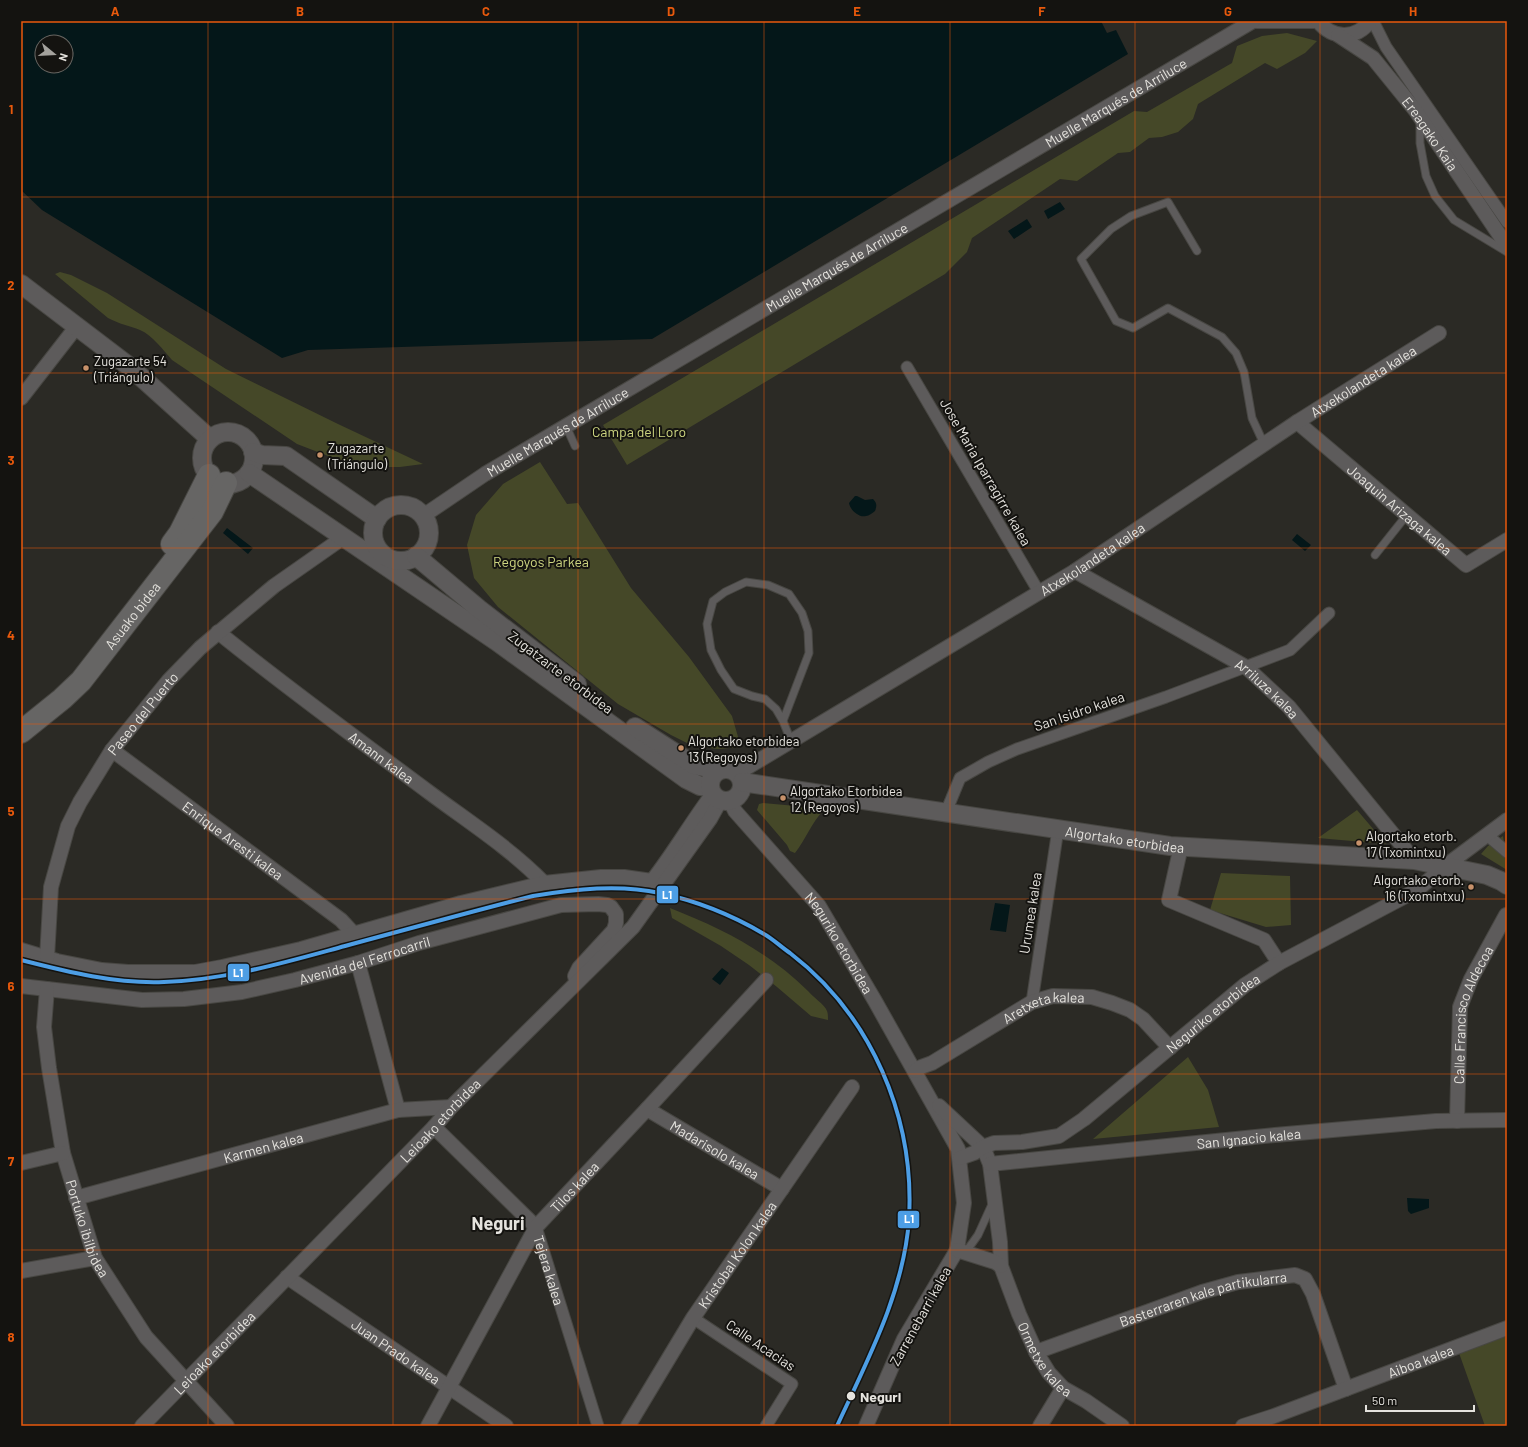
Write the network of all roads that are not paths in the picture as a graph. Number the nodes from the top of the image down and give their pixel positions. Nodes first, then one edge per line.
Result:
1 (1253, 21) edge
2 (1318, 21) edge
3 (1372, 21) edge
4 (1338, 35) junction
5 (1420, 116) junction
6 (1507, 222) edge
7 (1507, 246) edge
8 (1197, 250) dead end
9 (1507, 252) edge
10 (21, 284) edge
11 (77, 326) junction
12 (1439, 334) dead end
13 (907, 367) dead end
14 (21, 398) edge
15 (1297, 422) junction
16 (566, 426) junction
17 (210, 439) junction
18 (1264, 444) junction
19 (575, 446) dead end
20 (253, 452) junction
21 (249, 473) junction
22 (217, 479) junction
23 (423, 516) junction
24 (1406, 516) junction
25 (377, 519) junction
26 (344, 538) junction
27 (1507, 540) edge
28 (1375, 555) dead end
29 (385, 556) junction
30 (416, 556) junction
31 (1075, 571) junction
32 (417, 588) junction
33 (1039, 592) junction
34 (1329, 613) dead end
35 (218, 632) junction
36 (1246, 667) junction
37 (21, 715) edge
38 (783, 721) junction
39 (21, 732) edge
40 (791, 741) junction
41 (112, 750) junction
42 (718, 770) junction
43 (740, 778) junction
44 (718, 796) junction
45 (946, 812) junction
46 (1507, 820) edge
47 (1058, 829) junction
48 (1486, 835) junction
49 (1181, 846) junction
50 (1507, 852) edge
51 (1414, 860) junction
52 (1444, 867) junction
53 (544, 883) junction
54 (1507, 885) edge
55 (1506, 915) edge
56 (353, 933) junction
57 (21, 950) edge
58 (47, 958) junction
59 (358, 963) junction
60 (1279, 963) junction
61 (766, 980) dead end
62 (576, 984) junction
63 (21, 986) edge
64 (47, 989) junction
65 (1032, 1002) junction
66 (1170, 1048) junction
67 (915, 1071) junction
68 (852, 1087) dead end
69 (930, 1097) junction
70 (451, 1107) junction
71 (647, 1109) junction
72 (398, 1110) junction
73 (1507, 1120) edge
74 (1457, 1121) junction
75 (434, 1127) junction
76 (983, 1146) junction
77 (63, 1153) junction
78 (960, 1158) junction
79 (21, 1163) edge
80 (990, 1164) junction
81 (782, 1189) junction
82 (995, 1197) junction
83 (76, 1198) junction
84 (536, 1227) junction
85 (1000, 1242) junction
86 (961, 1252) junction
87 (95, 1258) junction
88 (983, 1258) junction
89 (1001, 1266) junction
90 (21, 1271) edge
91 (287, 1277) junction
92 (693, 1318) junction
93 (1507, 1328) edge
94 (1036, 1352) junction
95 (186, 1381) junction
96 (1063, 1388) junction
97 (449, 1389) junction
98 (1346, 1389) junction
99 (142, 1426) edge
100 (227, 1426) edge
101 (428, 1426) edge
102 (506, 1426) edge
103 (598, 1426) edge
104 (628, 1426) edge
105 (766, 1426) edge
106 (866, 1426) edge
107 (1040, 1426) edge
108 (1122, 1426) edge
109 (1243, 1426) edge

1 - 2 street, Muelle Marqués de Arriluce
1 - 16 street, Muelle Marqués de Arriluce
2 - 4 street, Ereagako Kaia
3 - 4 street
3 - 6 street, Ereagako Kaia
4 - 5 street, Ereagako Kaia
5 - 7 street, Ereagako Kaia
5 - 9 lane
8 - 18 lane
10 - 11 street
11 - 14 street
11 - 17 street
12 - 15 street, Atxekolandeta kalea
13 - 33 street, Jose Maria Iparragirre kalea
15 - 18 street, Atxekolandeta kalea
15 - 24 street, Joaquin Arizaga kalea
16 - 19 lane
16 - 23 street, Muelle Marqués de Arriluce
17 - 20 street
17 - 22 street
18 - 31 street, Atxekolandeta kalea
20 - 21 street
20 - 25 street
21 - 22 street
21 - 26 street, Zugatzarte etorbidea
22 - 37 main road, Asuako bidea
22 - 39 main road, Asuako bidea
23 - 25 street
23 - 30 street
24 - 27 street, Joaquin Arizaga kalea
24 - 28 lane
25 - 29 street
26 - 29 street, Zugatzarte etorbidea
26 - 32 street, Zugatzarte etorbidea
26 - 35 street, Paseo del Puerto
29 - 30 street
29 - 32 street, Zugatzarte etorbidea
30 - 42 street, Zugatzarte etorbidea
31 - 33 street, Atxekolandeta kalea
31 - 36 street, Arriluze kalea
32 - 44 street, Zugatzarte etorbidea
33 - 40 street, Atxekolandeta kalea
34 - 36 street, San Isidro kalea
35 - 41 street, Paseo del Puerto
35 - 53 street, Amann kalea
36 - 45 street, San Isidro kalea
36 - 51 street, Arriluze kalea
38 - 38 lane
38 - 40 lane
40 - 43 street, Atxekolandeta kalea
41 - 56 street, Enrique Aresti kalea
41 - 58 street, Paseo del Puerto
42 - 43 street
42 - 44 street
43 - 44 street
43 - 45 street, Algortako etorbidea
44 - 53 street
44 - 62 street, Leioako etorbidea
44 - 67 street, Neguriko etorbidea
45 - 47 street, Algortako etorbidea
46 - 48 street, Neguriko etorbidea
47 - 49 street, Algortako etorbidea
47 - 65 street, Urumea kalea
48 - 50 street
48 - 52 street, Neguriko etorbidea
49 - 51 street, Algortako etorbidea
49 - 60 street
51 - 52 street, Algortako etorbidea
52 - 54 street, Algortako etorbidea
52 - 60 street, Neguriko etorbidea
53 - 56 street
55 - 74 street, Calle Francisco Aldecoa
56 - 58 street
57 - 58 street
59 - 62 street, Avenida del Ferrocarril
59 - 64 street, Avenida del Ferrocarril
59 - 72 street
60 - 66 street, Neguriko etorbidea
61 - 71 street, Tilos kalea
62 - 70 street, Leioako etorbidea
63 - 64 street, Avenida del Ferrocarril
64 - 77 street, Portuko ibilbidea
65 - 66 street, Aretxeta kalea
65 - 67 street, Aretxeta kalea
66 - 76 street, Neguriko etorbidea
67 - 69 street, Neguriko etorbidea
68 - 81 street, Kristobal Kolon kalea
69 - 76 street, Neguriko etorbidea
69 - 78 street, Neguriko etorbidea
70 - 72 street, Karmen kalea
70 - 75 street, Leioako etorbidea
71 - 81 street, Madarisolo kalea
71 - 84 street, Tilos kalea
72 - 83 street, Karmen kalea
73 - 74 street, San Ignacio kalea
74 - 80 street, San Ignacio kalea
75 - 84 street, Tejera kalea
75 - 91 street, Leioako etorbidea
76 - 78 street, Neguriko etorbidea
76 - 80 street, Neguriko etorbidea
77 - 79 street
77 - 83 street, Portuko ibilbidea
78 - 86 street, Neguriko etorbidea
80 - 82 street, Neguriko etorbidea
81 - 92 street, Kristobal Kolon kalea
82 - 85 street, Neguriko etorbidea
82 - 86 lane
83 - 87 street, Portuko ibilbidea
84 - 97 street, Tilos kalea
84 - 103 street, Tejera kalea
85 - 88 street
85 - 89 street, Neguriko etorbidea
86 - 88 street
86 - 106 street, Zarrenebarri kalea
87 - 90 street
87 - 95 street, Portuko ibilbidea
88 - 89 street
89 - 94 street, Ormetxe kalea
91 - 95 street, Leioako etorbidea
91 - 97 street, Juan Prado kalea
92 - 104 street, Kristobal Kolon kalea
92 - 105 street, Calle Acacias
93 - 98 street, Aiboa kalea
94 - 96 street, Ormetxe kalea
94 - 98 street, Basterraren kale partikularra
95 - 99 street, Leioako etorbidea
95 - 100 street, Portuko ibilbidea
96 - 107 street
96 - 108 street, Ormetxe kalea
97 - 101 street, Tilos kalea
97 - 102 street, Juan Prado kalea
98 - 109 street, Aiboa kalea

